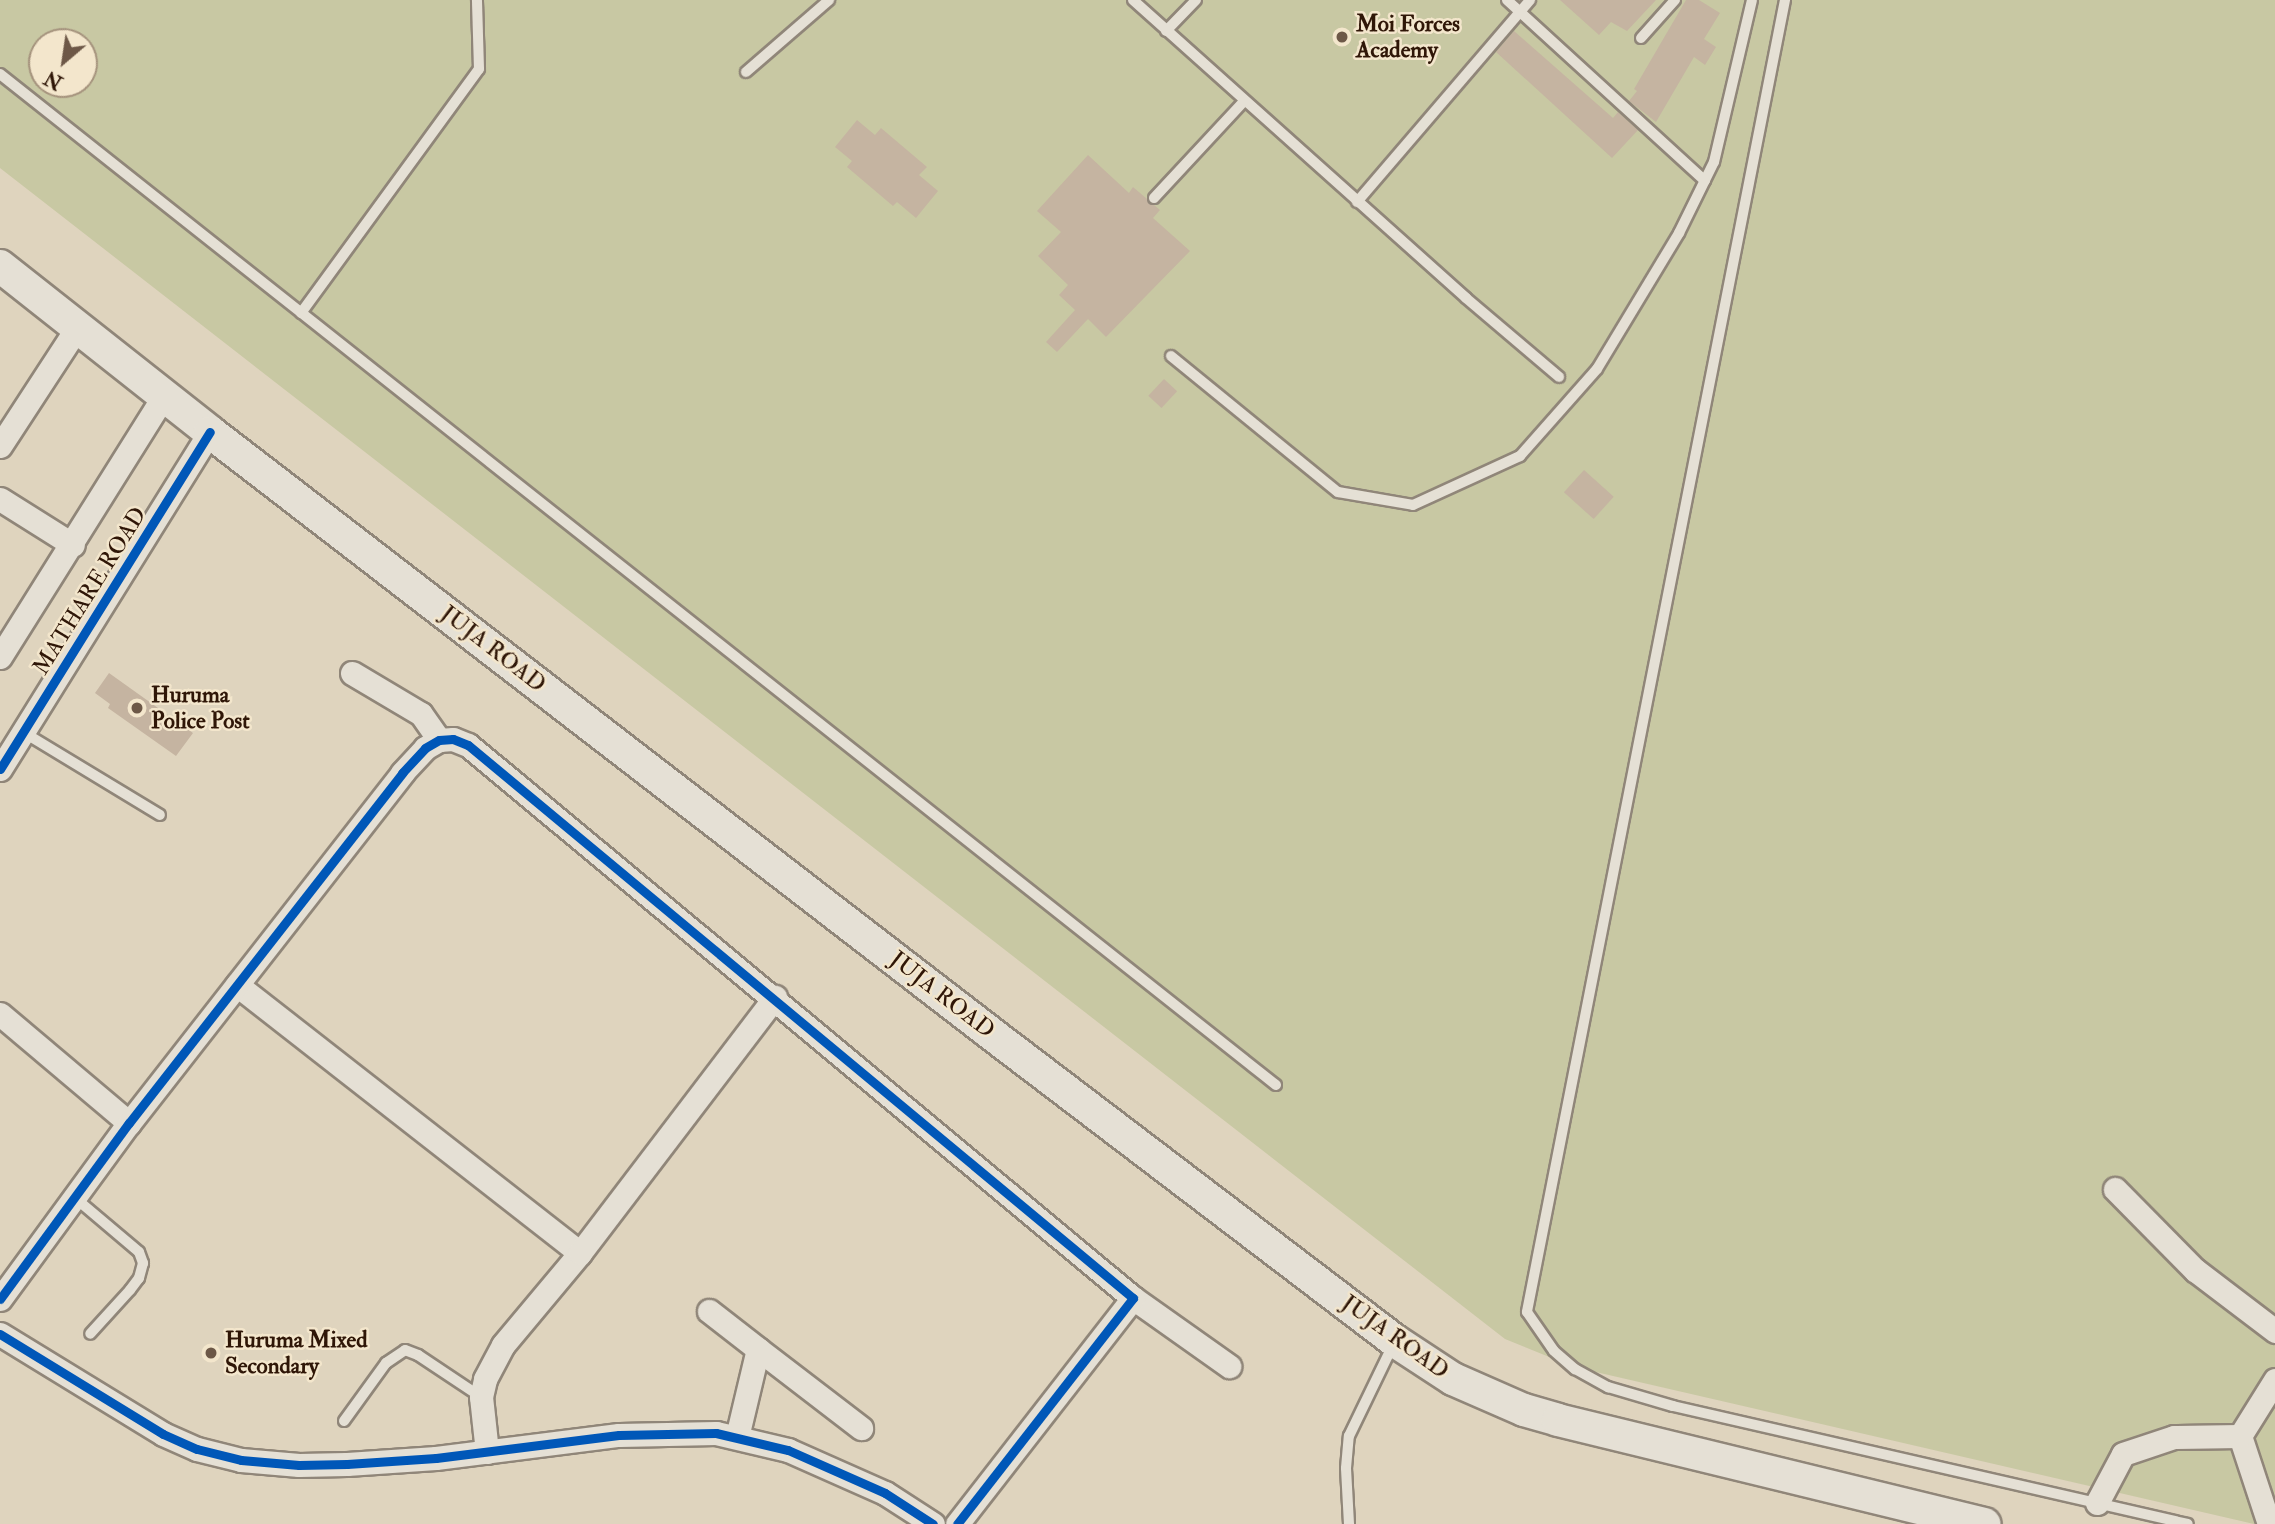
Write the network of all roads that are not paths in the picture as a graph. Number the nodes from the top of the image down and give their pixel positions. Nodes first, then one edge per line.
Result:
1 (477, 0) edge
2 (829, 0) edge
3 (1133, 0) edge
4 (1196, 0) edge
5 (1507, 0) edge
6 (1530, 0) edge
7 (1675, 0) edge
8 (1752, 0) edge
9 (1785, 0) edge
10 (1520, 12) junction
11 (1166, 31) junction
12 (1641, 38) dead end
13 (746, 72) dead end
14 (0, 74) edge
15 (1244, 101) junction
16 (1705, 181) junction
17 (1154, 198) dead end
18 (1357, 202) junction
19 (0, 266) edge
20 (301, 313) junction
21 (77, 328) junction
22 (1171, 356) dead end
23 (1559, 377) dead end
24 (164, 396) junction
25 (210, 432) junction
26 (0, 446) edge
27 (0, 499) edge
28 (73, 545) junction
29 (0, 657) edge
30 (352, 673) dead end
31 (23, 732) junction
32 (439, 740) junction
33 (0, 769) edge
34 (160, 815) dead end
35 (237, 985) junction
36 (775, 997) junction
37 (0, 1014) edge
38 (1276, 1085) dead end
39 (129, 1124) junction
40 (2115, 1189) dead end
41 (74, 1197) junction
42 (580, 1252) junction
43 (1133, 1298) junction
44 (0, 1299) edge
45 (709, 1311) dead end
46 (2275, 1331) edge
47 (0, 1334) edge
48 (90, 1334) dead end
49 (1395, 1341) junction
50 (758, 1349) junction
51 (1229, 1366) dead end
52 (2275, 1380) edge
53 (481, 1397) junction
54 (344, 1421) dead end
55 (861, 1427) dead end
56 (2240, 1436) junction
57 (737, 1437) junction
58 (487, 1452) junction
59 (2097, 1503) junction
60 (933, 1524) edge
61 (957, 1524) edge
62 (1349, 1524) edge
63 (1985, 1524) edge
64 (2188, 1524) edge
65 (2269, 1524) edge

1 - 20 lane
2 - 13 lane
3 - 11 lane
4 - 11 lane
5 - 10 lane
6 - 10 lane
7 - 12 lane
8 - 16 lane
9 - 59 lane
10 - 16 lane
10 - 18 lane
11 - 15 lane
14 - 20 lane
15 - 17 lane
15 - 18 lane
16 - 22 lane
18 - 23 lane
19 - 21 main road, JUJA ROAD
20 - 38 lane
21 - 24 main road, JUJA ROAD
21 - 26 street
24 - 25 main road, JUJA ROAD
24 - 28 street
25 - 31 street, MATHARE ROAD
25 - 49 main road, JUJA ROAD
27 - 28 street
28 - 29 street
30 - 32 street
31 - 33 street, MATHARE ROAD
31 - 34 lane
32 - 35 street
32 - 36 street
35 - 39 street
35 - 42 street
36 - 42 street
36 - 43 street
37 - 39 street
39 - 41 street
40 - 46 street
41 - 44 street
41 - 48 lane
42 - 53 street
43 - 51 street
43 - 61 street
45 - 50 street
47 - 58 street
49 - 62 lane
49 - 63 main road, JUJA ROAD
50 - 55 street
50 - 57 street
52 - 56 street
53 - 54 lane
53 - 58 street
56 - 59 street
56 - 65 street
57 - 58 street
57 - 60 street
59 - 64 lane

